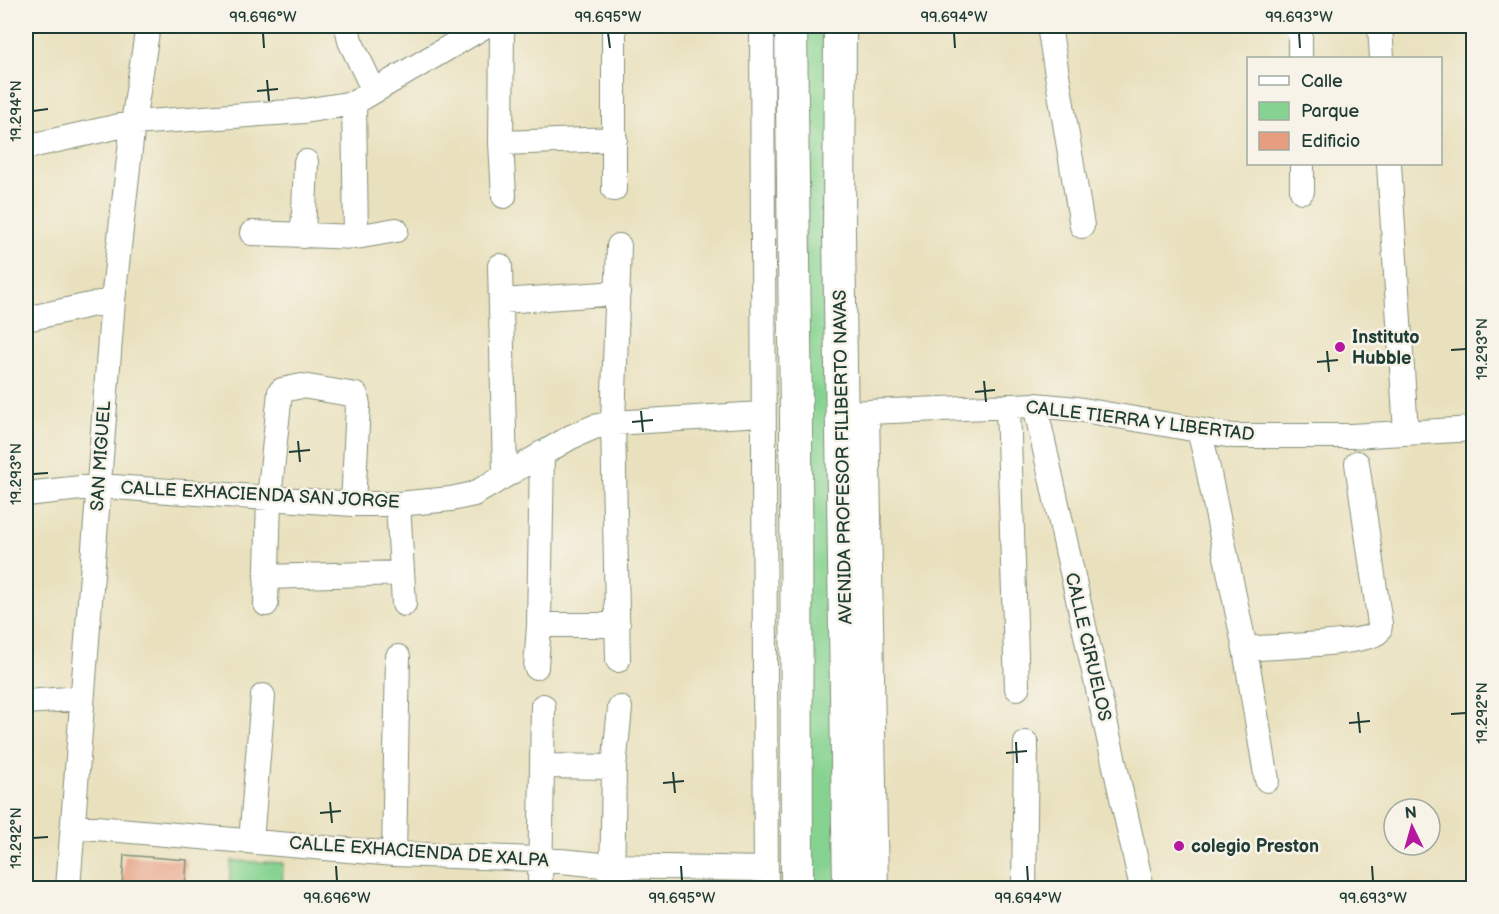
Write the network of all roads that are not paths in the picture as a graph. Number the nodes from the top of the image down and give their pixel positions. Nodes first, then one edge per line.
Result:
1 (148, 26) edge
2 (347, 26) edge
3 (484, 26) edge
4 (502, 26) edge
5 (614, 26) edge
6 (762, 26) edge
7 (791, 26) edge
8 (840, 26) edge
9 (1049, 26) edge
10 (1300, 26) edge
11 (1380, 26) edge
12 (1300, 57) edge
13 (1382, 57) edge
14 (364, 97) junction
15 (133, 123) junction
16 (615, 139) junction
17 (501, 144) junction
18 (26, 147) edge
19 (306, 162) dead end
20 (1302, 165) edge
21 (1389, 165) edge
22 (614, 189) dead end
23 (1302, 191) dead end
24 (504, 196) dead end
25 (1082, 226) dead end
26 (396, 230) dead end
27 (252, 233) dead end
28 (303, 236) junction
29 (356, 237) junction
30 (619, 246) dead end
31 (500, 266) dead end
32 (618, 293) junction
33 (113, 300) junction
34 (502, 301) junction
35 (26, 319) edge
36 (1035, 405) junction
37 (1008, 406) junction
38 (855, 412) junction
39 (762, 414) junction
40 (613, 423) junction
41 (1473, 429) edge
42 (1199, 431) junction
43 (1406, 432) junction
44 (542, 453) junction
45 (1357, 463) dead end
46 (505, 474) junction
47 (99, 486) junction
48 (26, 494) edge
49 (269, 499) junction
50 (353, 504) junction
51 (398, 504) junction
52 (401, 573) junction
53 (266, 577) junction
54 (266, 604) dead end
55 (404, 604) dead end
56 (539, 625) junction
57 (618, 625) junction
58 (1245, 649) junction
59 (398, 657) dead end
60 (618, 660) dead end
61 (536, 667) dead end
62 (1017, 688) dead end
63 (263, 696) dead end
64 (82, 698) junction
65 (26, 702) edge
66 (543, 706) dead end
67 (620, 708) dead end
68 (1026, 743) dead end
69 (542, 766) junction
70 (614, 767) junction
71 (1267, 780) dead end
72 (73, 826) junction
73 (251, 841) junction
74 (394, 854) junction
75 (540, 859) junction
76 (612, 877) edge
77 (766, 879) edge
78 (68, 888) edge
79 (540, 888) edge
80 (797, 888) edge
81 (849, 888) edge
82 (876, 888) edge
83 (1024, 888) edge
84 (1142, 888) edge

1 - 15 street, SAN MIGUEL
2 - 14 street
3 - 14 street
4 - 17 street
5 - 16 street
6 - 39 street
7 - 80 main road
8 - 38 main road, AVENIDA PROFESOR FILIBERTO NAVAS
9 - 25 street
10 - 12 street
11 - 13 street
14 - 15 street
14 - 29 street
15 - 18 street
15 - 33 street, SAN MIGUEL
16 - 17 street
16 - 22 street
17 - 24 street
19 - 28 street
20 - 23 street
21 - 43 street
26 - 29 street
27 - 28 street
28 - 29 street
30 - 32 street
31 - 34 street
32 - 34 street
32 - 40 street
33 - 35 street
33 - 47 street, SAN MIGUEL
34 - 46 street
36 - 37 street, CALLE TIERRA Y LIBERTAD
36 - 42 street, CALLE TIERRA Y LIBERTAD
36 - 84 street, CALLE CIRUELOS
37 - 38 street, CALLE TIERRA Y LIBERTAD
37 - 62 street
38 - 81 main road, AVENIDA PROFESOR FILIBERTO NAVAS
38 - 82 street
39 - 40 street, CALLE EXHACIENDA SAN JORGE
39 - 77 street
40 - 44 street, CALLE EXHACIENDA SAN JORGE
40 - 57 street
41 - 43 street, CALLE TIERRA Y LIBERTAD
42 - 43 street, CALLE TIERRA Y LIBERTAD
42 - 58 street
44 - 46 street, CALLE EXHACIENDA SAN JORGE
44 - 56 street
45 - 58 street
46 - 51 street, CALLE EXHACIENDA SAN JORGE
47 - 48 street, CALLE EXHACIENDA SAN JORGE
47 - 49 street, CALLE EXHACIENDA SAN JORGE
47 - 64 street, SAN MIGUEL
49 - 50 street, CALLE EXHACIENDA SAN JORGE
49 - 50 street
49 - 53 street
50 - 51 street, CALLE EXHACIENDA SAN JORGE
51 - 52 street
52 - 53 street
52 - 55 street
53 - 54 street
56 - 57 street
56 - 61 street
57 - 60 street
58 - 71 street
59 - 74 street
63 - 73 street
64 - 65 street
64 - 72 street, SAN MIGUEL
66 - 69 street
67 - 70 street
68 - 83 street
69 - 70 street
69 - 75 street
70 - 76 street
72 - 73 street, CALLE EXHACIENDA DE XALPA
72 - 78 street, SAN MIGUEL
73 - 74 street, CALLE EXHACIENDA DE XALPA
74 - 75 street, CALLE EXHACIENDA DE XALPA
75 - 76 street, CALLE EXHACIENDA DE XALPA
75 - 79 street
76 - 77 street, CALLE EXHACIENDA DE XALPA

